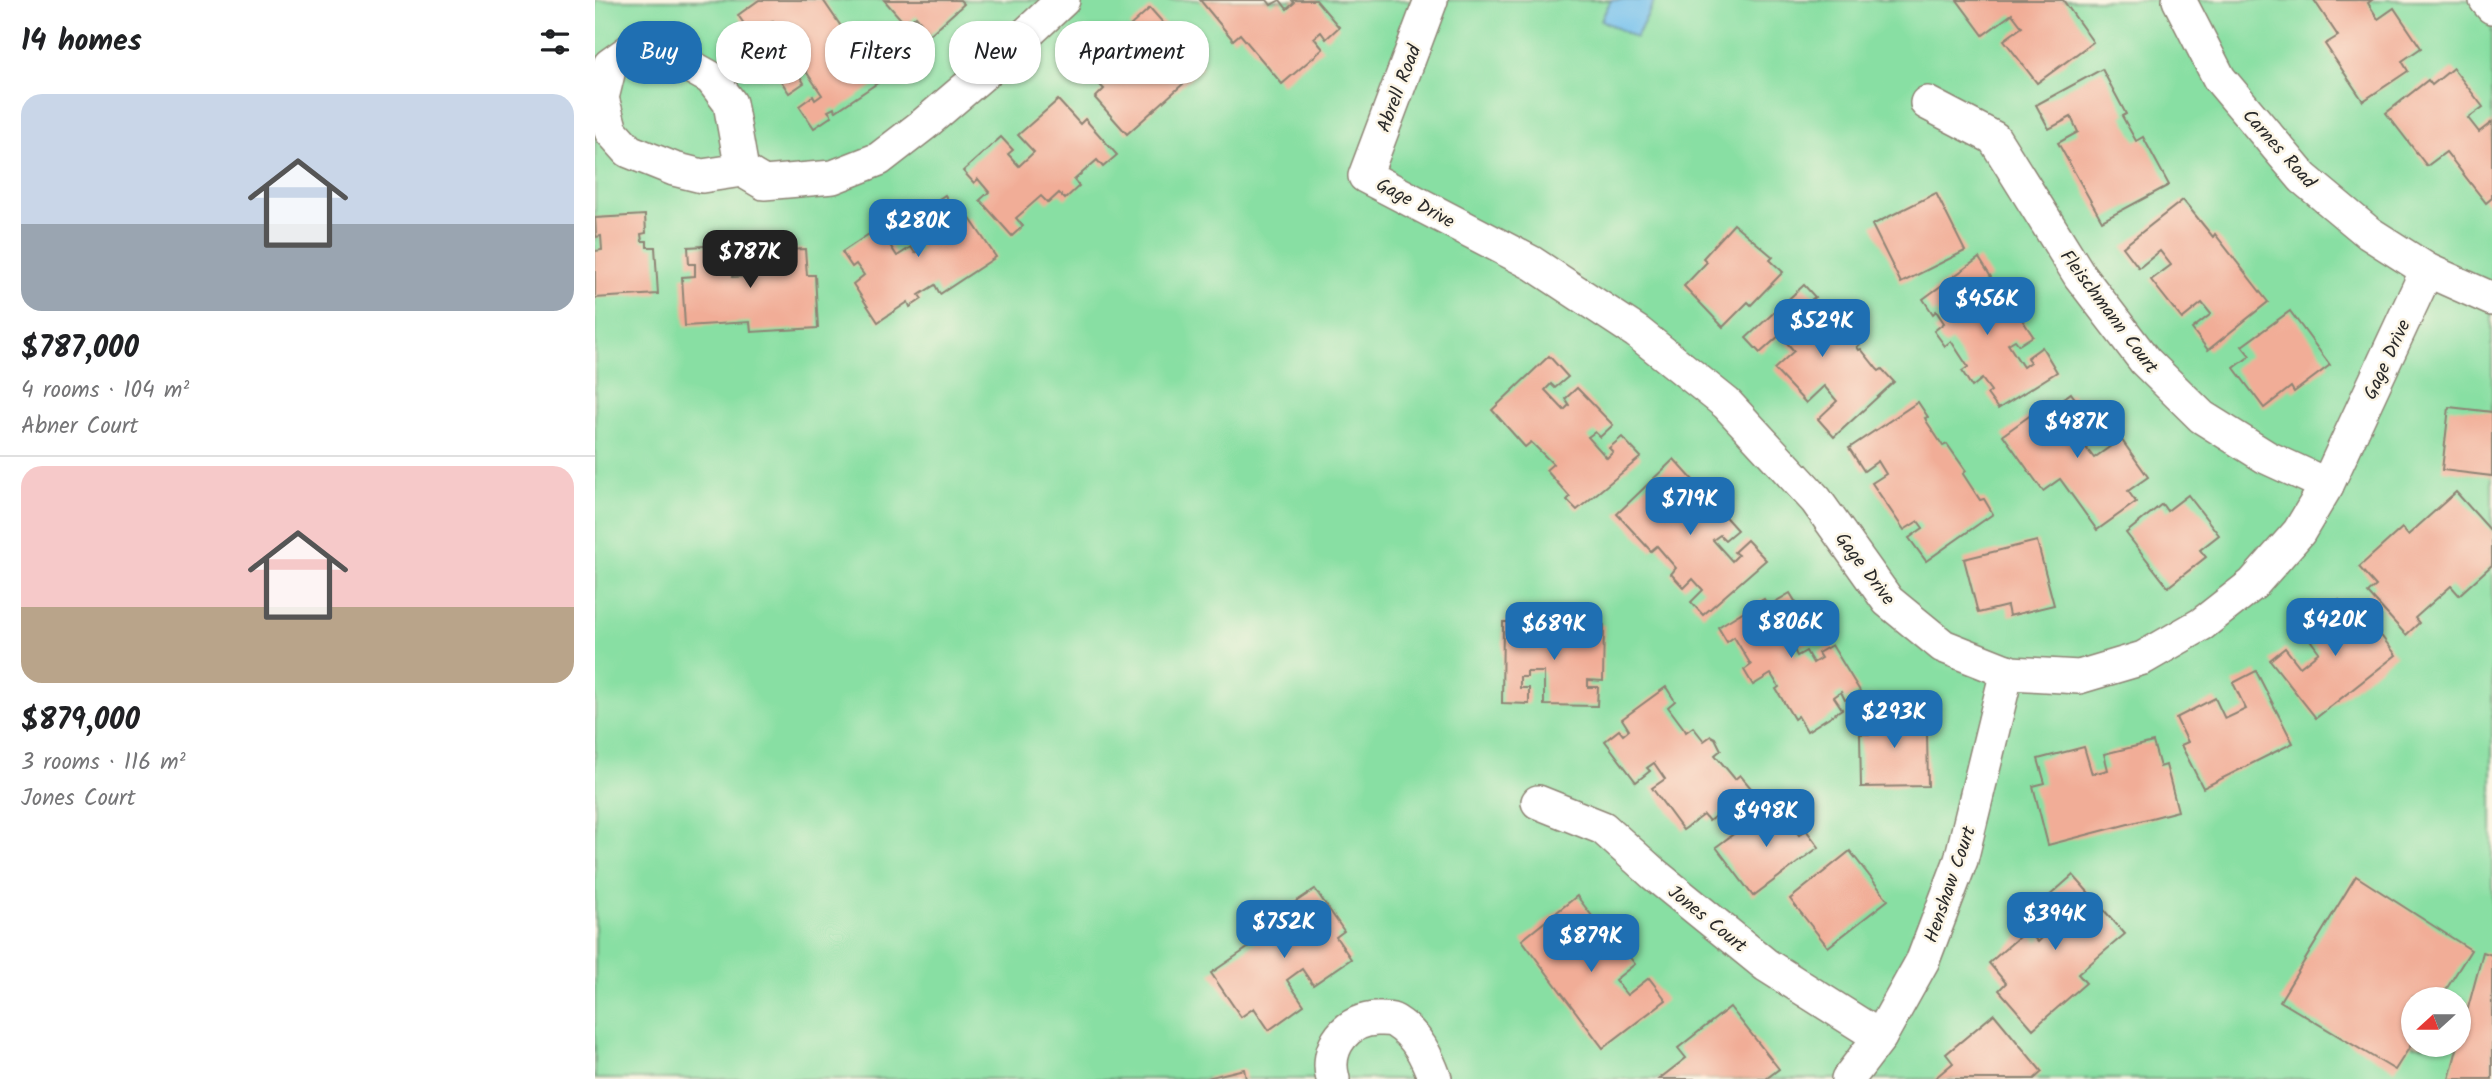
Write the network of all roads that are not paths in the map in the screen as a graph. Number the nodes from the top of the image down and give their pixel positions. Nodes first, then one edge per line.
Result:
1 (1063, 0) edge
2 (1431, 0) edge
3 (2179, 0) edge
4 (2486, 0) edge
5 (2492, 7) edge
6 (1927, 103) dead end
7 (742, 170) junction
8 (1365, 176) joint
9 (2427, 270) junction
10 (2492, 299) edge
11 (2327, 485) junction
12 (2007, 671) junction
13 (1538, 802) dead end
14 (1880, 1037) junction
15 (1333, 1079) edge
16 (1434, 1079) edge
17 (1848, 1079) edge

1 - 7 street
2 - 8 street, Abrell Road
3 - 9 street, Carnes Road
4 - 5 street
6 - 11 street, Fleischmann Court
7 - 7 street
8 - 12 street, Gage Drive
9 - 10 street, Carnes Road
9 - 11 street, Gage Drive
11 - 12 street, Gage Drive
12 - 14 street, Henshaw Court
13 - 14 street, Jones Court
14 - 17 street, Henshaw Court
15 - 16 street

